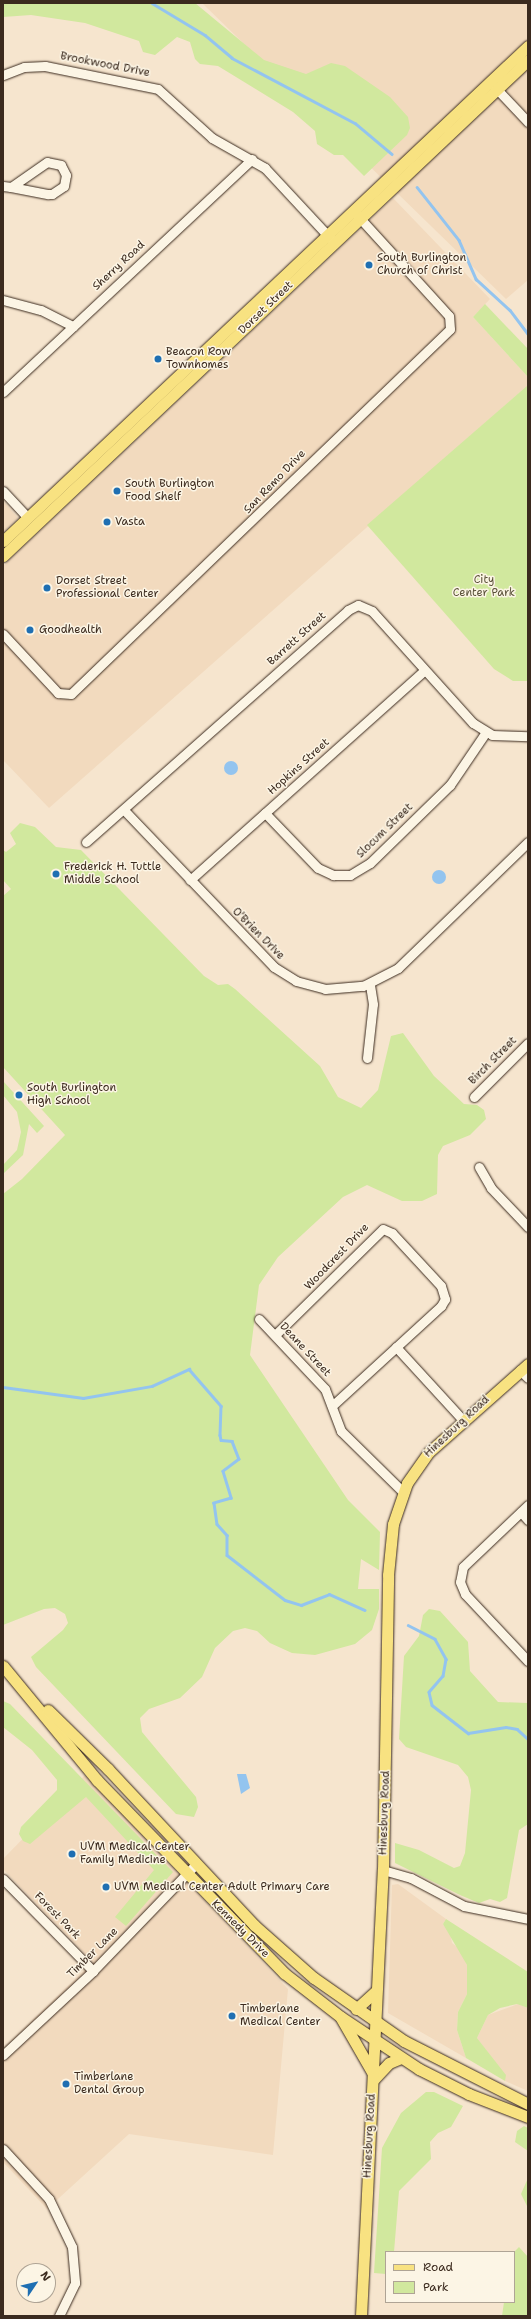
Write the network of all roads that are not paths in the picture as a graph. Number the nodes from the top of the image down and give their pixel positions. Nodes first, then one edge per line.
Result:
1 (528, 46) edge
2 (528, 60) edge
3 (3, 74) edge
4 (493, 85) junction
5 (528, 122) edge
6 (252, 159) junction
7 (7, 187) edge
8 (357, 215) junction
9 (331, 239) junction
10 (3, 300) edge
11 (73, 326) junction
12 (3, 392) edge
13 (3, 491) edge
14 (28, 518) junction
15 (3, 541) edge
16 (3, 556) edge
17 (3, 634) edge
18 (424, 672) junction
19 (486, 732) junction
20 (528, 736) edge
21 (124, 810) junction
22 (265, 813) junction
23 (86, 842) dead end
24 (528, 842) edge
25 (190, 880) junction
26 (370, 984) junction
27 (528, 1043) edge
28 (367, 1058) dead end
29 (474, 1097) dead end
30 (478, 1167) dead end
31 (528, 1227) edge
32 (259, 1319) dead end
33 (275, 1335) junction
34 (396, 1348) junction
35 (525, 1371) edge
36 (332, 1406) junction
37 (463, 1420) junction
38 (403, 1492) junction
39 (528, 1505) edge
40 (520, 1512) junction
41 (528, 1520) edge
42 (528, 1661) edge
43 (6, 1669) edge
44 (196, 1864) junction
45 (383, 1870) junction
46 (187, 1874) junction
47 (3, 1879) edge
48 (528, 1919) edge
49 (93, 1970) junction
50 (376, 1991) junction
51 (356, 2008) junction
52 (340, 2017) junction
53 (375, 2022) junction
54 (374, 2040) junction
55 (3, 2055) edge
56 (400, 2058) junction
57 (373, 2078) junction
58 (528, 2104) edge
59 (528, 2117) edge
60 (3, 2149) edge
61 (59, 2316) edge
62 (361, 2316) edge

1 - 4 main road, Dorset Street
2 - 4 main road, Dorset Street
3 - 6 street, Brookwood Drive
4 - 5 street
4 - 8 main road, Dorset Street
6 - 9 street, Brookwood Drive
6 - 11 street, Sherry Road
7 - 7 street
8 - 9 main road, Dorset Street
8 - 17 street, San Remo Drive
9 - 14 main road, Dorset Street
9 - 16 main road, Dorset Street
10 - 11 street
11 - 12 street, Sherry Road
13 - 14 street
14 - 15 main road, Dorset Street
18 - 19 street, Barrett Street
18 - 21 street, Barrett Street
18 - 22 street, Hopkins Street
19 - 20 street
19 - 22 street, Slocum Street
21 - 23 street, Barrett Street
21 - 25 street, O'Brien Drive
22 - 25 street, Hopkins Street
24 - 26 street, O'Brien Drive
25 - 26 street, O'Brien Drive
26 - 28 street
27 - 29 street, Birch Street
30 - 31 street
32 - 33 street, Deane Street
33 - 34 street, Woodcrest Drive
33 - 36 street, Deane Street
34 - 36 street, Woodcrest Drive
34 - 37 street
35 - 37 main road, Hinesburg Road
36 - 38 street, Deane Street
37 - 38 main road, Hinesburg Road
38 - 45 main road, Hinesburg Road
39 - 40 street
40 - 41 street
40 - 42 street
43 - 44 main road, Kennedy Drive
43 - 46 main road, Kennedy Drive
44 - 46 street, Timber Lane
44 - 51 main road, Kennedy Drive
45 - 48 street
45 - 50 main road, Hinesburg Road
46 - 49 street, Timber Lane
46 - 52 main road, Kennedy Drive
47 - 49 street, Forest Park
49 - 55 street, Timber Lane
50 - 51 main road
50 - 53 main road, Hinesburg Road
51 - 53 main road, Kennedy Drive
52 - 54 main road, Kennedy Drive
52 - 57 main road
53 - 54 main road, Hinesburg Road
53 - 58 main road, Kennedy Drive
54 - 56 main road, Kennedy Drive
54 - 57 main road, Hinesburg Road
56 - 57 main road
56 - 59 main road, Kennedy Drive
57 - 62 main road, Hinesburg Road
60 - 61 street

